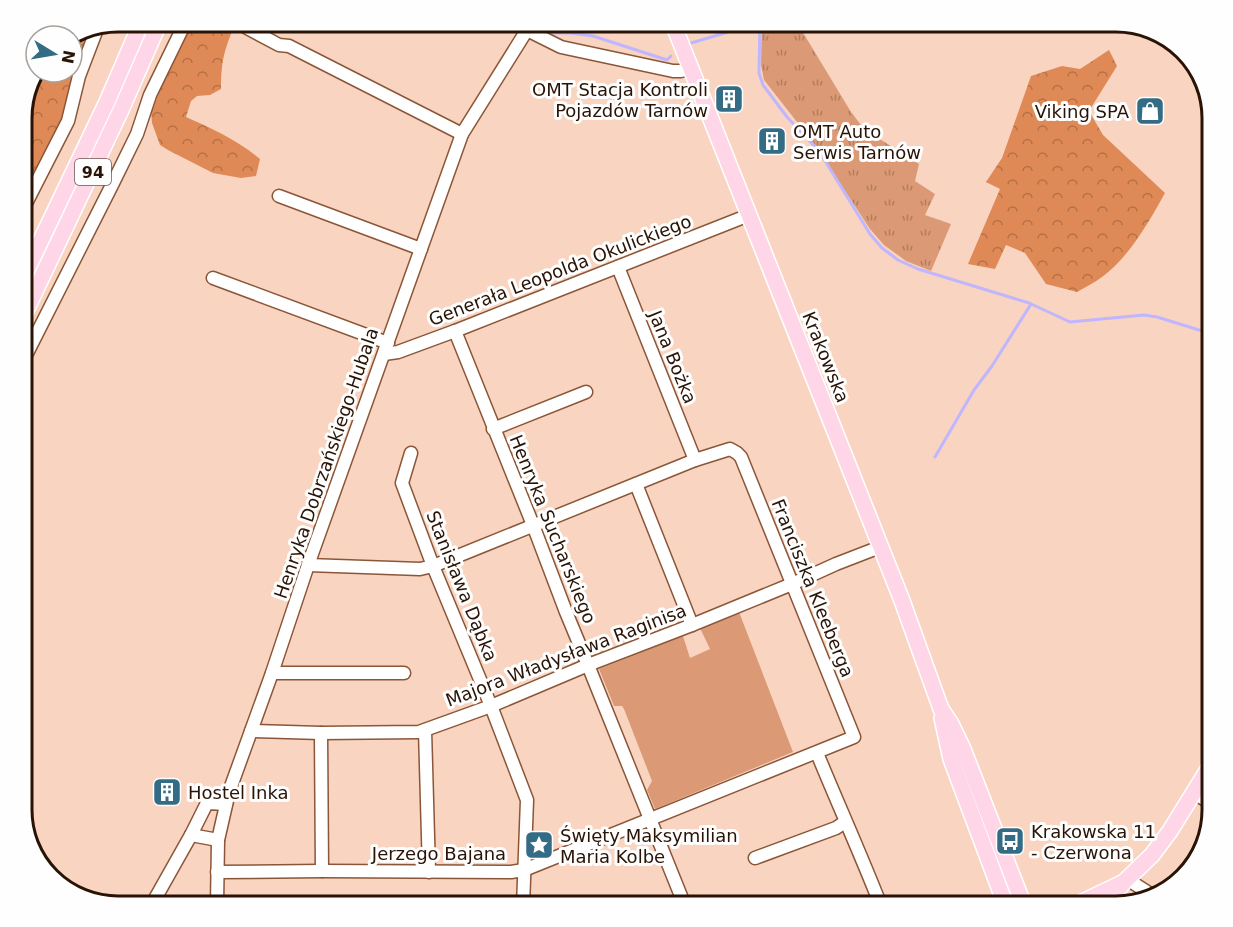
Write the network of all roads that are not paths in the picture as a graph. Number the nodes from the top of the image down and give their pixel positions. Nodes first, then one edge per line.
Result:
1 (137, 32) edge
2 (155, 32) edge
3 (181, 32) edge
4 (255, 32) edge
5 (526, 32) edge
6 (531, 32) edge
7 (676, 32) edge
8 (95, 35) edge
9 (690, 68) junction
10 (462, 134) junction
11 (32, 191) edge
12 (279, 196) dead end
13 (749, 215) junction
14 (421, 249) junction
15 (32, 259) edge
16 (618, 267) junction
17 (213, 278) dead end
18 (32, 298) edge
19 (455, 331) junction
20 (32, 343) edge
21 (386, 348) junction
22 (586, 392) dead end
23 (493, 429) junction
24 (411, 453) dead end
25 (694, 460) junction
26 (636, 484) junction
27 (533, 525) junction
28 (880, 547) junction
29 (308, 565) junction
30 (433, 566) junction
31 (792, 584) junction
32 (692, 625) junction
33 (588, 665) junction
34 (272, 673) junction
35 (404, 673) dead end
36 (490, 706) junction
37 (941, 709) junction
38 (425, 730) junction
39 (251, 732) junction
40 (321, 733) junction
41 (817, 753) junction
42 (1202, 780) edge
43 (1194, 793) junction
44 (1202, 798) edge
45 (226, 804) junction
46 (650, 819) junction
47 (845, 822) junction
48 (191, 835) junction
49 (218, 840) junction
50 (755, 858) dead end
51 (524, 870) junction
52 (322, 871) junction
53 (217, 872) junction
54 (429, 872) junction
55 (1126, 881) junction
56 (1143, 891) edge
57 (157, 896) edge
58 (217, 896) edge
59 (523, 896) edge
60 (681, 896) edge
61 (877, 896) edge
62 (1002, 896) edge
63 (1020, 896) edge
64 (1095, 896) edge
65 (1113, 896) edge

1 - 15 main road, 94
2 - 18 main road, 94
3 - 20 street
4 - 10 street
5 - 10 street, Henryka Dobrzańskiego-Hubala
6 - 9 street
7 - 9 main road, Krakowska
8 - 11 street
9 - 13 main road, Krakowska
10 - 14 street, Henryka Dobrzańskiego-Hubala
12 - 14 street
13 - 16 street, Generała Leopolda Okulickiego
13 - 28 main road, Krakowska
14 - 21 street, Henryka Dobrzańskiego-Hubala
16 - 19 street, Generała Leopolda Okulickiego
16 - 25 street, Jana Bożka
17 - 21 street
19 - 21 street, Generała Leopolda Okulickiego
19 - 23 street, Henryka Sucharskiego
21 - 29 street, Henryka Dobrzańskiego-Hubala
22 - 23 street
23 - 27 street, Henryka Sucharskiego
24 - 30 street, Stanisława Dąbka
25 - 26 street, Franciszka Kleeberga
25 - 31 street, Franciszka Kleeberga
26 - 27 street, Franciszka Kleeberga
26 - 32 street
27 - 30 street, Franciszka Kleeberga
27 - 33 street, Henryka Sucharskiego
28 - 31 street, Majora Władysława Raginisa
28 - 37 main road, Krakowska
29 - 30 street, Franciszka Kleeberga
29 - 34 street, Henryka Dobrzańskiego-Hubala
30 - 36 street, Stanisława Dąbka
31 - 32 street, Majora Władysława Raginisa
31 - 41 street, Franciszka Kleeberga
32 - 33 street, Majora Władysława Raginisa
33 - 36 street, Majora Władysława Raginisa
33 - 46 street, Henryka Sucharskiego
34 - 35 street
34 - 39 street, Henryka Dobrzańskiego-Hubala
36 - 38 street, Majora Władysława Raginisa
36 - 51 street, Stanisława Dąbka
37 - 62 main road, Krakowska
37 - 63 main road, Krakowska
38 - 40 street, Majora Władysława Raginisa
38 - 54 street
39 - 40 street, Majora Władysława Raginisa
39 - 45 street, Henryka Dobrzańskiego-Hubala
40 - 52 street
41 - 46 street, Franciszka Kleeberga
41 - 47 street
42 - 43 main road
43 - 44 street
43 - 55 main road
45 - 48 street
45 - 49 street, Henryka Dobrzańskiego-Hubala
46 - 51 street, Jerzego Bajana
46 - 60 street, Henryka Sucharskiego
47 - 50 street
47 - 61 street
48 - 49 street
48 - 57 street
49 - 53 street, Henryka Dobrzańskiego-Hubala
51 - 54 street, Jerzego Bajana
51 - 59 street, Stanisława Dąbka
52 - 53 street, Jerzego Bajana
52 - 54 street, Jerzego Bajana
53 - 58 street, Henryka Dobrzańskiego-Hubala
55 - 56 street
55 - 64 main road
55 - 65 main road

